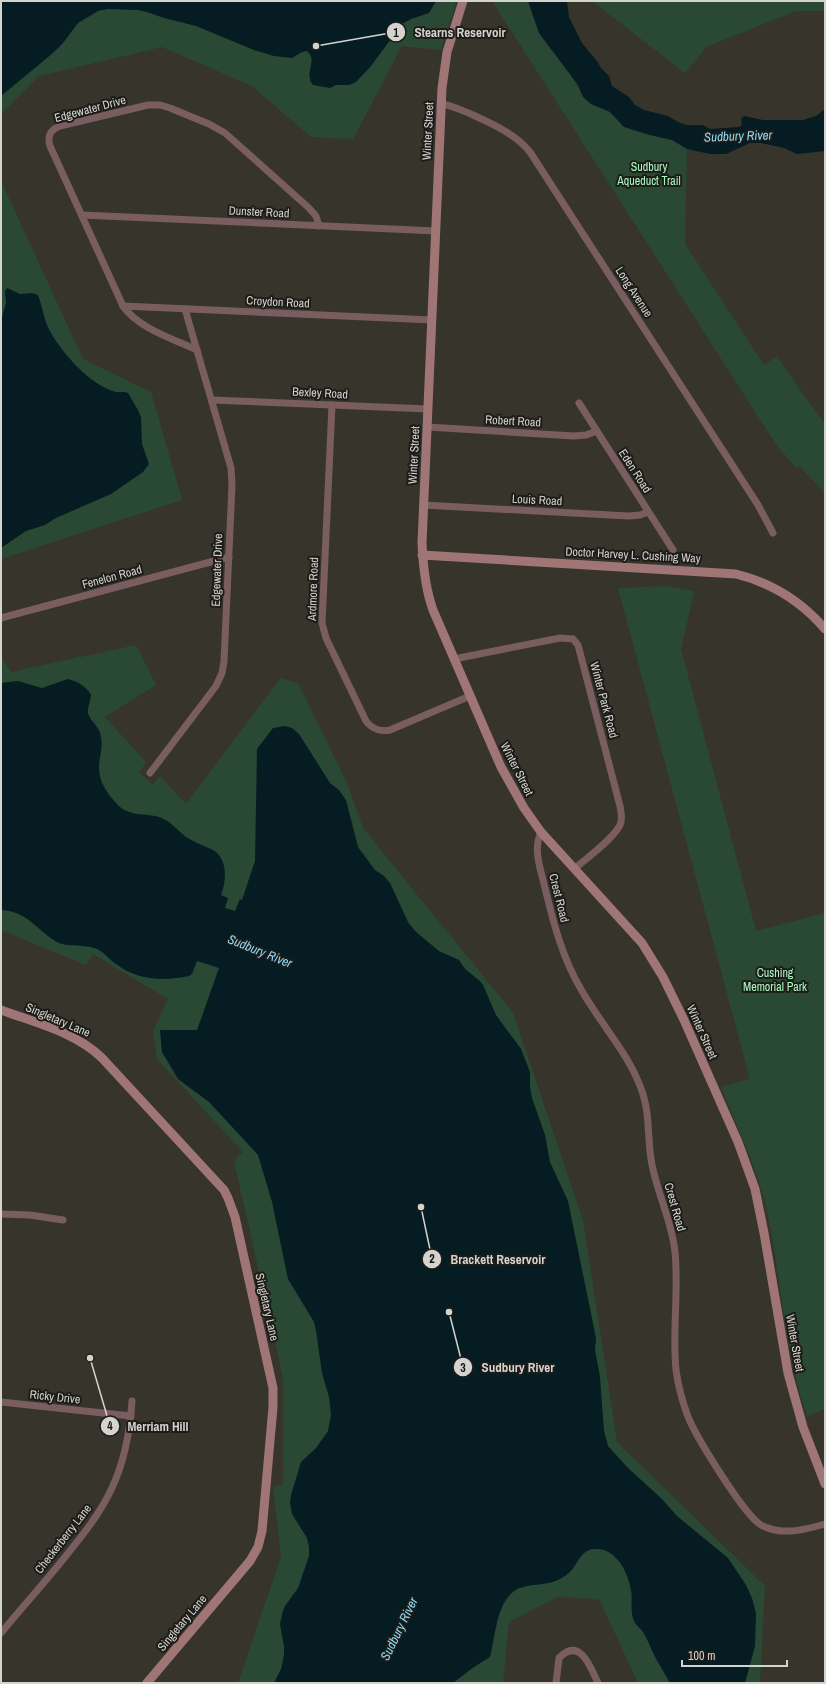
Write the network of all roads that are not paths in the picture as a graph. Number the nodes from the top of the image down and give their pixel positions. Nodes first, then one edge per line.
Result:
1 (463, 1) edge
2 (441, 104) junction
3 (82, 215) junction
4 (319, 226) junction
5 (436, 231) junction
6 (123, 306) junction
7 (185, 309) junction
8 (432, 320) junction
9 (197, 350) junction
10 (212, 400) junction
11 (579, 403) dead end
12 (332, 405) junction
13 (428, 409) junction
14 (427, 427) junction
15 (597, 431) junction
16 (423, 505) junction
17 (648, 512) junction
18 (773, 533) dead end
19 (673, 550) dead end
20 (422, 555) junction
21 (229, 557) junction
22 (1, 618) edge
23 (825, 630) edge
24 (454, 659) junction
25 (470, 696) junction
26 (150, 773) dead end
27 (541, 832) junction
28 (574, 869) junction
29 (1, 1010) edge
30 (1, 1214) edge
31 (63, 1220) dead end
32 (132, 1401) dead end
33 (1, 1402) edge
34 (131, 1416) junction
35 (825, 1484) edge
36 (825, 1524) edge
37 (1, 1633) edge
38 (147, 1683) edge
39 (556, 1683) edge
40 (598, 1683) edge

1 - 2 main road, Winter Street
2 - 5 main road, Winter Street
2 - 18 street, Long Avenue
3 - 4 street, Dunster Road
3 - 4 street, Edgewater Drive
3 - 6 street, Edgewater Drive
4 - 5 street, Dunster Road
5 - 8 main road, Winter Street
6 - 7 street, Croydon Road
6 - 9 street, Edgewater Drive
7 - 8 street, Croydon Road
7 - 9 street, Edgewater Drive
8 - 13 main road, Winter Street
9 - 10 street, Edgewater Drive
10 - 12 street, Bexley Road
10 - 21 street, Edgewater Drive
11 - 15 street, Eden Road
12 - 13 street, Bexley Road
12 - 25 street, Ardmore Road
13 - 14 main road, Winter Street
14 - 15 street, Robert Road
14 - 16 main road, Winter Street
15 - 17 street, Eden Road
16 - 17 street, Louis Road
16 - 20 main road, Winter Street
17 - 19 street, Eden Road
20 - 23 main road, Doctor Harvey L. Cushing Way
20 - 24 main road, Winter Street
21 - 22 street, Fenelon Road
21 - 26 street, Edgewater Drive
24 - 25 main road, Winter Street
24 - 28 street, Winter Park Road
25 - 27 main road, Winter Street
27 - 28 main road, Winter Street
27 - 36 street, Crest Road
28 - 35 main road, Winter Street
29 - 38 main road, Singletary Lane
30 - 31 street
32 - 34 street, Checkerberry Lane
33 - 34 street, Ricky Drive
34 - 37 street, Checkerberry Lane
39 - 40 street

